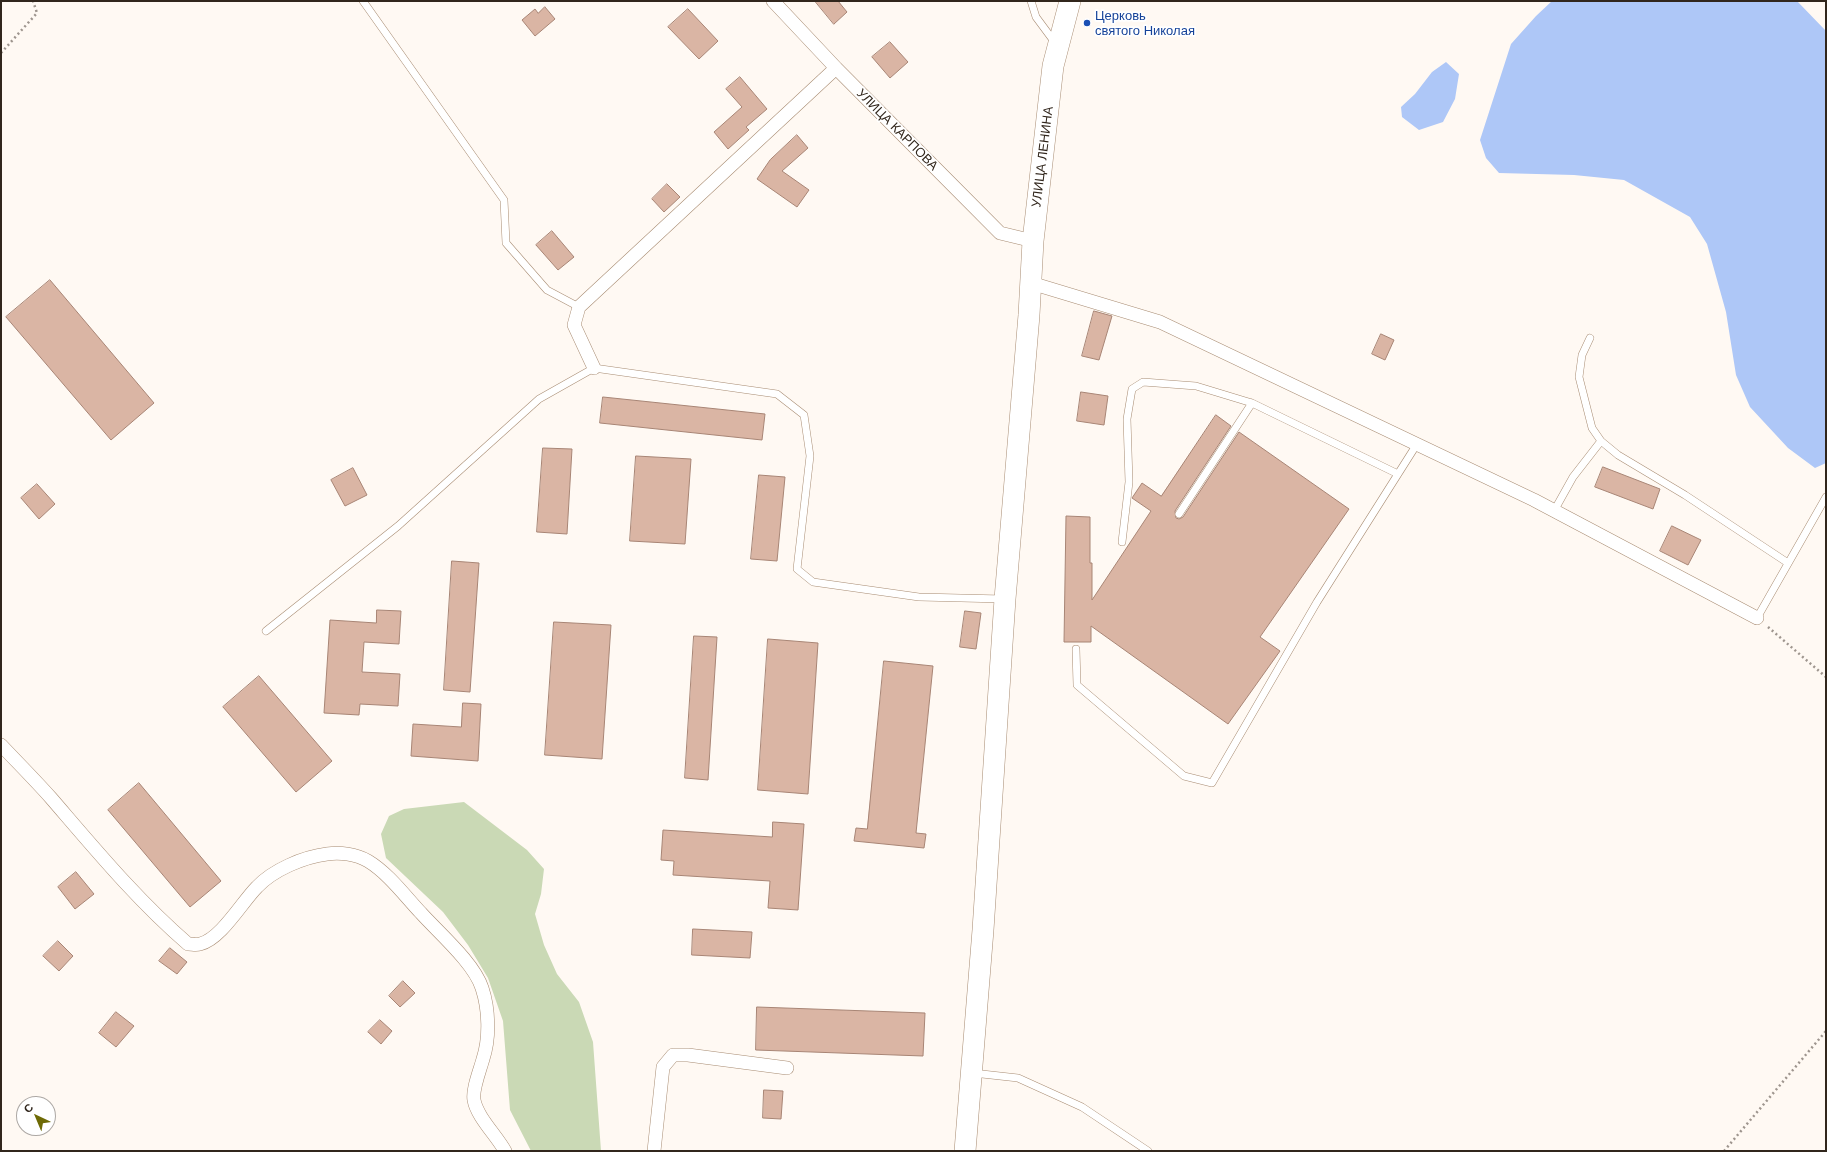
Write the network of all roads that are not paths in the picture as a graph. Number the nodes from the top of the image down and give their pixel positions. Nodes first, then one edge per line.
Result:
1 (363, 1) edge
2 (773, 1) edge
3 (1031, 1) edge
4 (1070, 1) edge
5 (1058, 47) junction
6 (836, 68) junction
7 (1033, 241) junction
8 (1031, 283) junction
9 (579, 307) junction
10 (1590, 338) dead end
11 (594, 368) junction
12 (1252, 403) junction
13 (1601, 442) junction
14 (1417, 444) junction
15 (1398, 474) junction
16 (1826, 497) edge
17 (1554, 510) junction
18 (1178, 514) dead end
19 (1122, 542) dead end
20 (1788, 563) junction
21 (1005, 599) junction
22 (1757, 618) joint
23 (266, 631) dead end
24 (1076, 649) dead end
25 (1, 745) edge
26 (787, 1068) dead end
27 (971, 1072) junction
28 (505, 1151) edge
29 (654, 1151) edge
30 (964, 1151) edge
31 (1148, 1151) edge

1 - 9 lane
2 - 6 street, УЛИЦА КАРПОВА
3 - 5 lane
4 - 5 main road, УЛИЦА ЛЕНИНА
5 - 7 main road, УЛИЦА ЛЕНИНА
6 - 7 street, УЛИЦА КАРПОВА
6 - 9 street
7 - 8 main road, УЛИЦА ЛЕНИНА
8 - 14 street
8 - 21 main road, УЛИЦА ЛЕНИНА
9 - 11 street
10 - 13 lane
11 - 21 lane
11 - 23 lane
12 - 15 lane
12 - 18 lane
12 - 19 lane
13 - 17 lane
13 - 20 lane
14 - 15 lane
14 - 17 street
15 - 24 lane
16 - 20 lane
17 - 22 street
20 - 22 lane
21 - 27 main road, УЛИЦА ЛЕНИНА
25 - 28 street
26 - 29 street
27 - 30 main road, УЛИЦА ЛЕНИНА
27 - 31 lane

